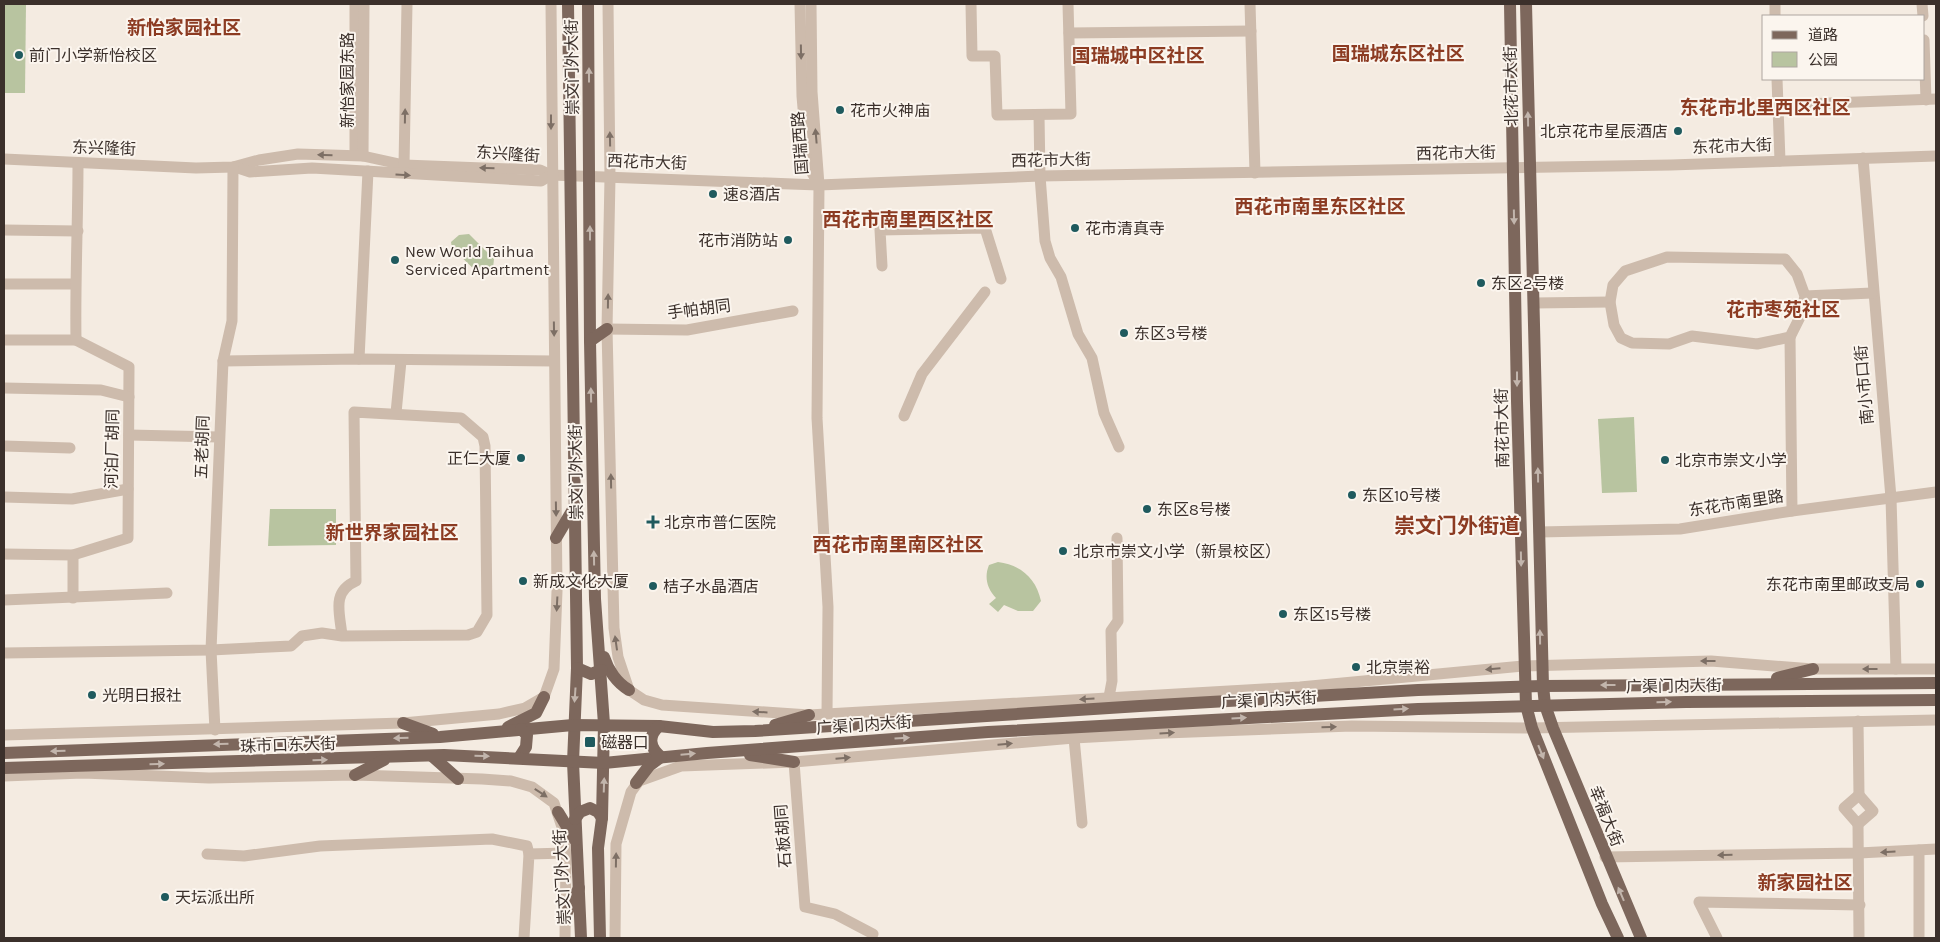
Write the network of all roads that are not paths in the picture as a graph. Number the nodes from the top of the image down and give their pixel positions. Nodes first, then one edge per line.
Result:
1 (355, 4) edge
2 (364, 4) edge
3 (407, 4) edge
4 (551, 4) edge
5 (568, 4) edge
6 (588, 4) edge
7 (608, 4) edge
8 (800, 4) edge
9 (811, 4) edge
10 (971, 4) edge
11 (1068, 4) edge
12 (1250, 4) edge
13 (1510, 4) edge
14 (1526, 4) edge
15 (1251, 31) junction
16 (1069, 33) junction
17 (1925, 49) edge
18 (1777, 80) edge
19 (1931, 100) edge
20 (1778, 105) junction
21 (1039, 115) junction
22 (359, 156) junction
23 (1936, 156) edge
24 (1863, 158) junction
25 (4, 159) edge
26 (1780, 161) junction
27 (78, 163) junction
28 (404, 165) junction
29 (233, 167) junction
30 (1514, 168) junction
31 (1530, 168) junction
32 (368, 171) junction
33 (1255, 173) junction
34 (551, 175) junction
35 (570, 176) junction
36 (589, 176) junction
37 (1040, 176) junction
38 (610, 178) junction
39 (819, 185) junction
40 (4, 230) edge
41 (78, 231) junction
42 (882, 266) dead end
43 (1001, 280) dead end
44 (4, 284) edge
45 (75, 284) junction
46 (985, 292) dead end
47 (1872, 293) junction
48 (1805, 296) junction
49 (1610, 302) junction
50 (1534, 303) junction
51 (793, 311) dead end
52 (608, 329) junction
53 (1790, 337) junction
54 (4, 340) edge
55 (76, 340) junction
56 (590, 341) junction
57 (359, 359) junction
58 (223, 361) junction
59 (401, 361) junction
60 (554, 361) junction
61 (4, 388) edge
62 (129, 397) junction
63 (396, 413) junction
64 (904, 416) dead end
65 (129, 435) junction
66 (219, 437) junction
67 (4, 446) edge
68 (1119, 447) dead end
69 (70, 448) dead end
70 (128, 489) junction
71 (1936, 492) edge
72 (4, 497) edge
73 (1890, 498) junction
74 (575, 506) junction
75 (1792, 511) junction
76 (1539, 532) junction
77 (556, 538) junction
78 (1117, 538) dead end
79 (4, 554) edge
80 (73, 555) junction
81 (167, 593) dead end
82 (73, 598) junction
83 (4, 600) edge
84 (342, 636) junction
85 (599, 639) junction
86 (211, 650) junction
87 (4, 653) edge
88 (1541, 665) junction
89 (1523, 666) junction
90 (577, 668) junction
91 (1813, 669) junction
92 (1893, 669) junction
93 (1936, 669) edge
94 (602, 670) junction
95 (1759, 683) junction
96 (1936, 683) edge
97 (1543, 686) junction
98 (1524, 687) junction
99 (628, 690) junction
100 (544, 697) junction
101 (1109, 697) junction
102 (1936, 700) edge
103 (1526, 705) junction
104 (1545, 705) junction
105 (827, 713) junction
106 (809, 715) junction
107 (1936, 720) edge
108 (1858, 721) junction
109 (403, 723) junction
110 (604, 724) junction
111 (573, 725) junction
112 (659, 726) junction
113 (1532, 728) junction
114 (1553, 728) junction
115 (520, 729) junction
116 (215, 730) junction
117 (502, 731) junction
118 (755, 731) junction
119 (4, 734) edge
120 (440, 737) junction
121 (1074, 738) junction
122 (730, 751) junction
123 (4, 753) edge
124 (432, 756) junction
125 (661, 757) junction
126 (387, 758) junction
127 (519, 758) junction
128 (573, 762) junction
129 (794, 762) junction
130 (604, 764) junction
131 (4, 768) edge
132 (355, 775) junction
133 (4, 776) edge
134 (458, 779) junction
135 (636, 783) junction
136 (1859, 795) junction
137 (558, 812) junction
138 (602, 818) junction
139 (575, 819) junction
140 (1082, 823) dead end
141 (1858, 824) junction
142 (577, 843) junction
143 (1936, 849) edge
144 (1919, 850) junction
145 (566, 853) junction
146 (1859, 853) junction
147 (207, 854) dead end
148 (529, 854) junction
149 (1605, 857) junction
150 (580, 886) junction
151 (1860, 905) junction
152 (565, 916) junction
153 (873, 934) dead end
154 (524, 938) edge
155 (565, 938) edge
156 (581, 938) edge
157 (600, 938) edge
158 (615, 938) edge
159 (1618, 938) edge
160 (1641, 938) edge
161 (1716, 938) edge
162 (1860, 938) edge
163 (1919, 938) edge

1 - 22 street, 新怡家园东路
2 - 22 street, 新怡家园东路
28 -> 3 street
4 -> 34 street, 崇文门外大街
5 - 35 main road, 崇文门外大街
36 -> 6 main road, 崇文门外大街
38 -> 7 street
8 -> 39 street, 国瑞西路
39 -> 9 street, 国瑞西路
10 - 21 street
11 - 16 street
12 - 15 street
13 - 30 main road, 北花市大街
31 -> 14 main road, 北花市大街
15 - 16 street
15 - 33 street
16 - 21 street
17 - 19 street
18 - 20 street
19 - 20 street
20 - 26 street
21 - 37 street
22 - 28 street, 东兴隆街
22 -> 29 street, 东兴隆街
23 - 24 street, 东花市大街
24 - 26 street, 东花市大街
24 - 47 street, 南小市口街
25 - 27 street, 东兴隆街
26 - 31 street, 东花市大街
27 - 29 street, 东兴隆街
27 - 41 street
34 -> 28 street, 东兴隆街
29 - 32 street, 东兴隆街
29 - 58 street, 五老胡同
30 - 31 street, 东花市大街
30 - 33 street, 西花市大街
30 -> 89 main road, 南花市大街
31 - 50 main road
32 -> 34 street, 东兴隆街
32 - 57 street
33 - 37 street, 西花市大街
34 - 35 street, 西花市大街
34 -> 60 street, 崇文门外大街
35 - 36 street, 西花市大街
35 - 74 main road, 崇文门外大街
36 - 38 street, 西花市大街
56 -> 36 main road, 崇文门外大街
37 - 39 street, 西花市大街
37 - 68 street
38 - 39 street, 西花市大街
52 -> 38 street
39 - 105 street
40 - 41 street
41 - 45 street
42 - 43 street
44 - 45 street
45 - 55 street
46 - 64 street
47 - 48 street
47 - 73 street, 南小市口街
48 - 49 street
48 - 53 street
49 - 50 street
49 - 53 street
76 -> 50 main road
51 - 52 street, 手帕胡同
52 - 56 main road
99 -> 52 street
53 - 75 street
54 - 55 street, 河泊厂胡同
55 - 62 street, 河泊厂胡同
85 -> 56 main road, 崇文门外大街
57 - 58 street
57 - 59 street
58 - 66 street, 五老胡同
59 - 60 street
59 - 63 street
60 -> 77 street, 崇文门外大街
61 - 62 street
62 - 65 street, 河泊厂胡同
63 - 84 street
63 - 84 street
65 - 66 street
65 - 70 street, 河泊厂胡同
66 - 86 street, 五老胡同
67 - 69 street
70 - 72 street
70 - 80 street, 河泊厂胡同
71 - 73 street, 东花市南里路
73 - 75 street, 东花市南里路
73 - 92 street, 南小市口街
74 - 77 main road
74 - 90 main road, 崇文门外大街
75 - 76 street, 东花市南里路
88 -> 76 main road
77 -> 100 street, 崇文门外大街
78 - 101 street
79 - 80 street, 河泊厂胡同
80 - 82 street
81 - 82 street
82 - 83 street
84 - 86 street
85 - 94 main road, 崇文门外大街
85 - 99 main road
86 - 87 street
86 - 116 street, 五老胡同
88 - 89 street, 广渠门内大街
91 -> 88 street, 广渠门内大街
88 - 97 main road
89 - 98 main road, 南花市大街
89 -> 101 street, 广渠门内大街
90 - 94 main road
90 -> 111 main road, 崇文门外大街
92 -> 91 street, 广渠门内大街
91 - 95 main road
92 - 93 street, 广渠门内大街
94 - 110 main road, 崇文门外大街
95 - 96 main road, 广渠门内大街
95 -> 97 main road, 广渠门内大街
97 - 98 main road, 广渠门内大街
97 - 104 main road, 幸福大街
98 - 103 main road, 南花市大街
98 - 118 main road, 广渠门内大街
106 -> 99 street, 广渠门内大街
100 - 109 street, 珠市口东大街
100 - 117 main road
101 -> 105 street, 广渠门内大街
104 -> 102 main road, 广渠门内大街
103 - 104 main road, 广渠门内大街
103 - 113 main road
122 -> 103 main road, 广渠门内大街
104 - 114 main road, 幸福大街
105 - 106 street, 广渠门内大街
106 - 118 main road
107 - 108 street, 广渠门内大街
108 - 114 street, 广渠门内大街
108 - 136 street
109 - 116 street, 珠市口东大街
109 - 120 main road
110 - 111 main road, 广渠门内大街
110 - 112 main road, 广渠门内大街
110 - 130 main road, 崇文门外大街
111 - 115 main road, 珠市口东大街
111 - 128 main road, 崇文门外大街
112 - 118 main road, 广渠门内大街
112 - 125 main road
113 - 114 street, 广渠门内大街
121 -> 113 street, 广渠门内大街
113 -> 159 main road
114 - 149 main road, 幸福大街
115 - 117 main road, 珠市口东大街
115 - 127 main road
116 - 119 street, 珠市口东大街
117 - 120 main road, 珠市口东大街
120 -> 123 main road, 珠市口东大街
129 -> 121 street, 广渠门内大街
121 - 140 street
125 -> 122 main road, 广渠门内大街
122 - 129 main road
124 - 126 main road, 珠市口东大街
124 -> 127 main road, 珠市口东大街
124 - 134 main road
125 - 130 main road, 广渠门内大街
125 - 135 main road
131 -> 126 main road, 珠市口东大街
126 - 132 main road
127 - 128 main road, 珠市口东大街
128 - 130 main road, 广渠门内大街
128 - 139 main road, 崇文门外大街
129 - 135 street, 广渠门内大街
129 - 153 street, 石板胡同
138 -> 130 main road, 崇文门外大街
132 - 133 street, 珠市口东大街
132 - 134 street, 珠市口东大街
134 -> 137 street, 珠市口东大街
158 -> 135 street
136 - 141 street
136 - 141 street
137 - 142 main road
137 - 145 street, 崇文门外大街
138 - 139 main road
138 - 157 main road, 崇文门外大街
139 - 142 main road, 崇文门外大街
141 - 146 street
142 - 150 main road, 崇文门外大街
143 - 144 street
144 -> 146 street
144 - 163 street
145 - 148 street
145 - 152 street, 崇文门外大街
146 -> 149 street
146 - 151 street
147 - 148 street
148 - 154 street
160 -> 149 main road, 幸福大街
150 - 152 main road
150 - 156 main road, 崇文门外大街
151 - 161 street
151 - 162 street
152 - 155 street, 崇文门外大街

